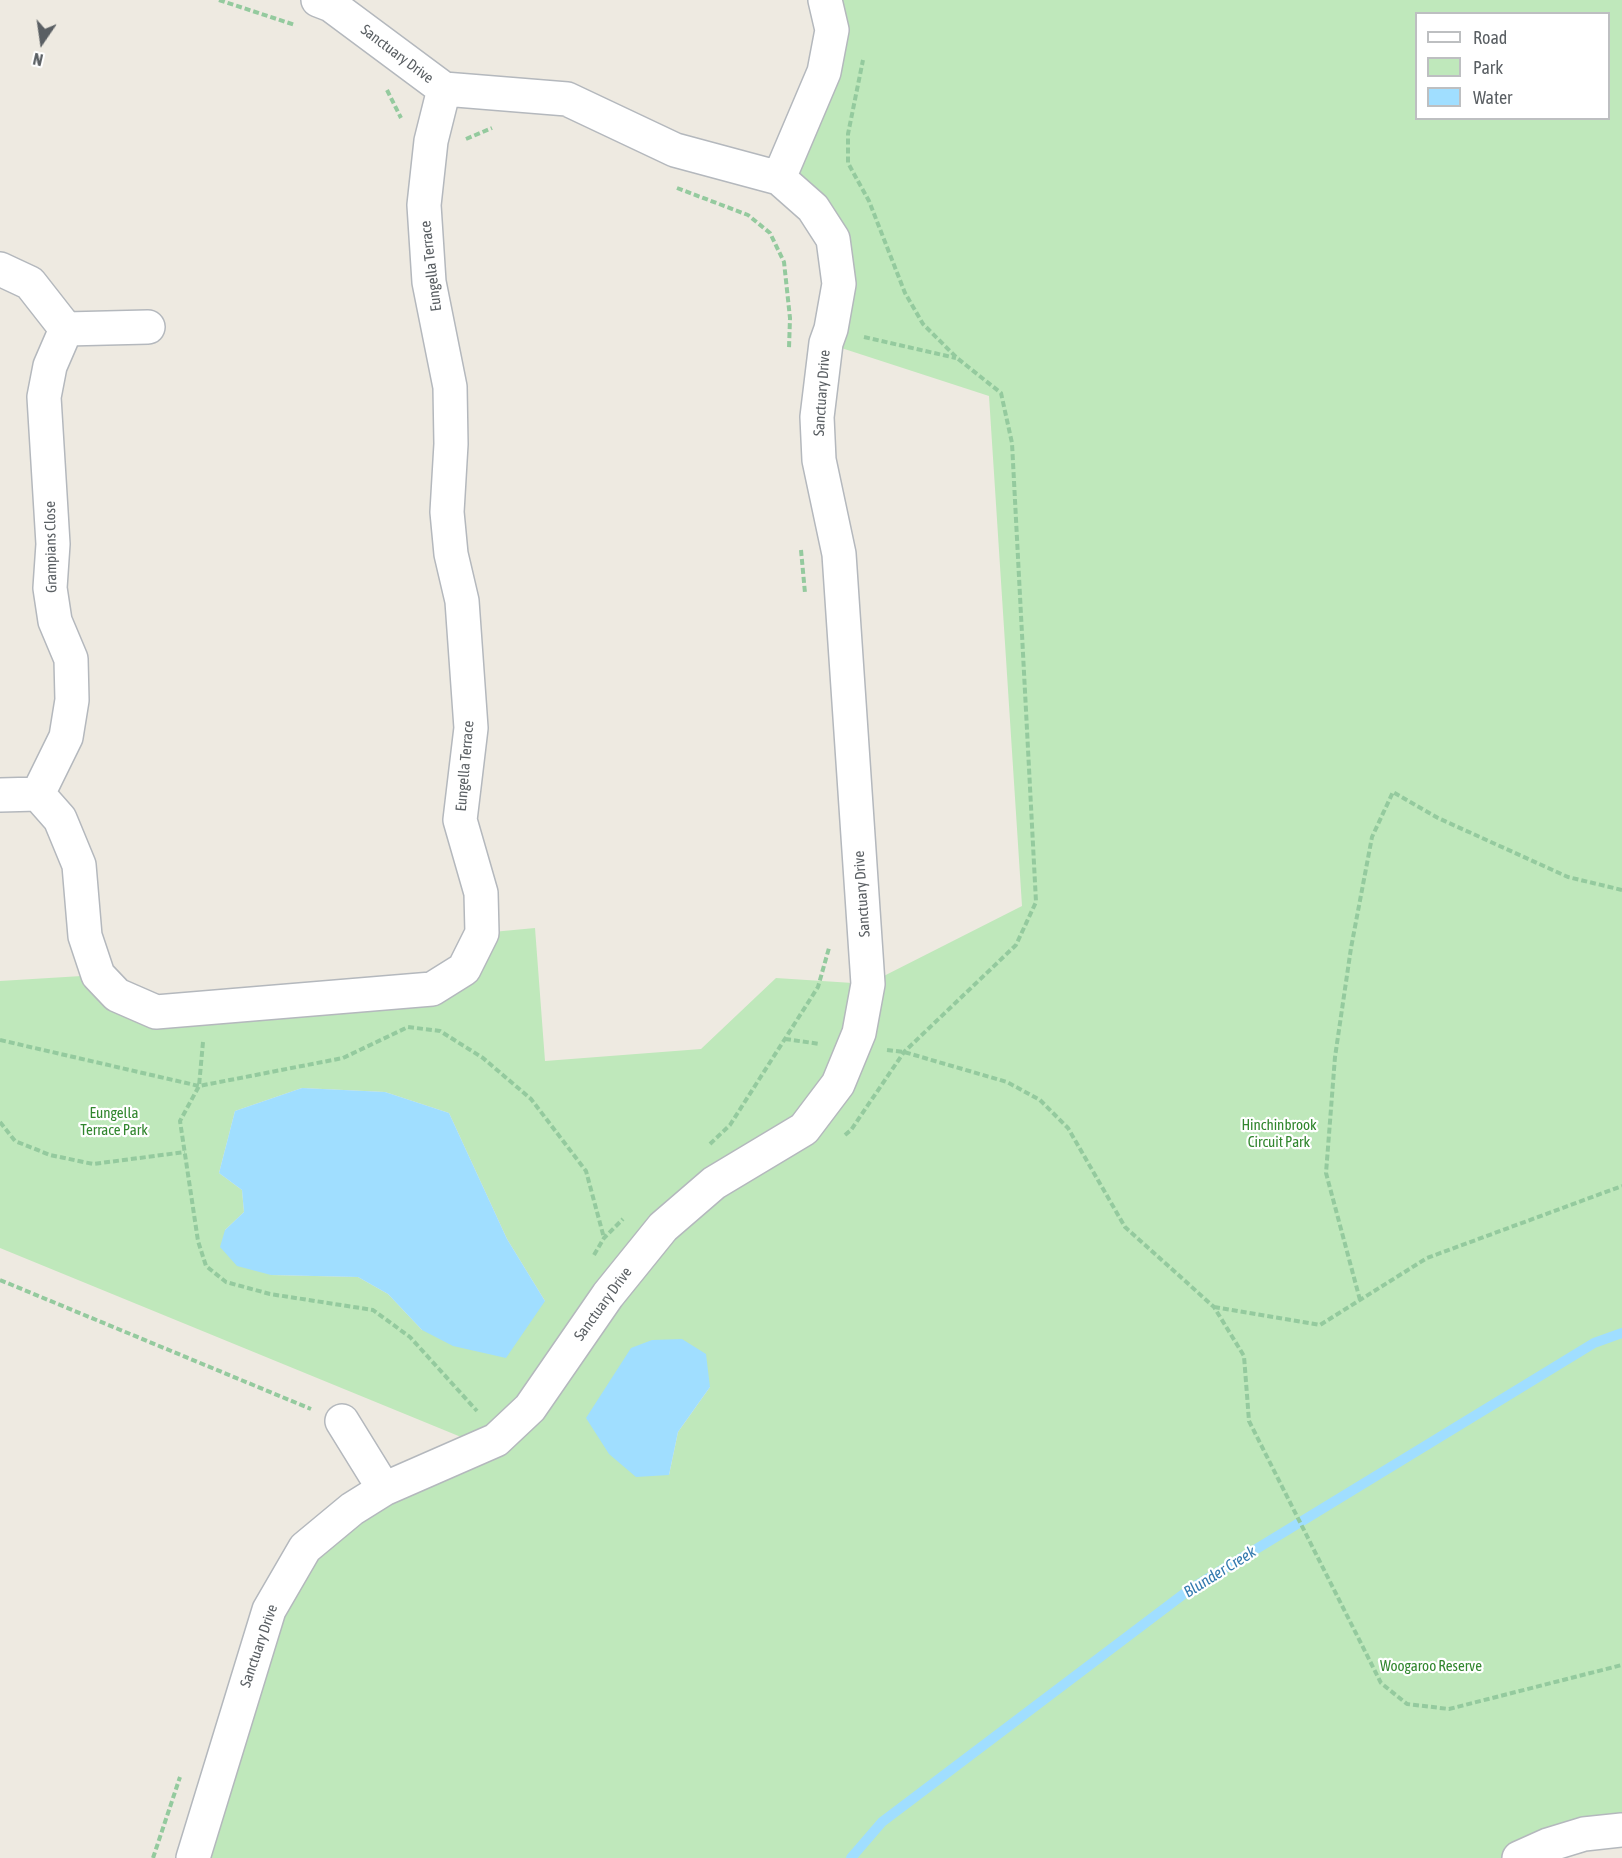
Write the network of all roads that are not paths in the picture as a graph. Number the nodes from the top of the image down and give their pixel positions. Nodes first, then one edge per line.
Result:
1 (318, 0) edge
2 (825, 0) edge
3 (444, 89) junction
4 (779, 178) junction
5 (0, 269) edge
6 (148, 327) dead end
7 (66, 329) junction
8 (38, 794) junction
9 (0, 795) edge
10 (342, 1422) road end
11 (384, 1489) junction
12 (1622, 1830) edge
13 (193, 1858) edge
14 (1518, 1858) edge

1 - 3 street, Sanctuary Drive
2 - 4 street
3 - 4 street, Sanctuary Drive
3 - 8 street, Eungella Terrace
4 - 11 street, Sanctuary Drive
5 - 7 street
6 - 7 street
7 - 8 street, Grampians Close
8 - 9 street
10 - 11 street
11 - 13 street, Sanctuary Drive
12 - 14 street

